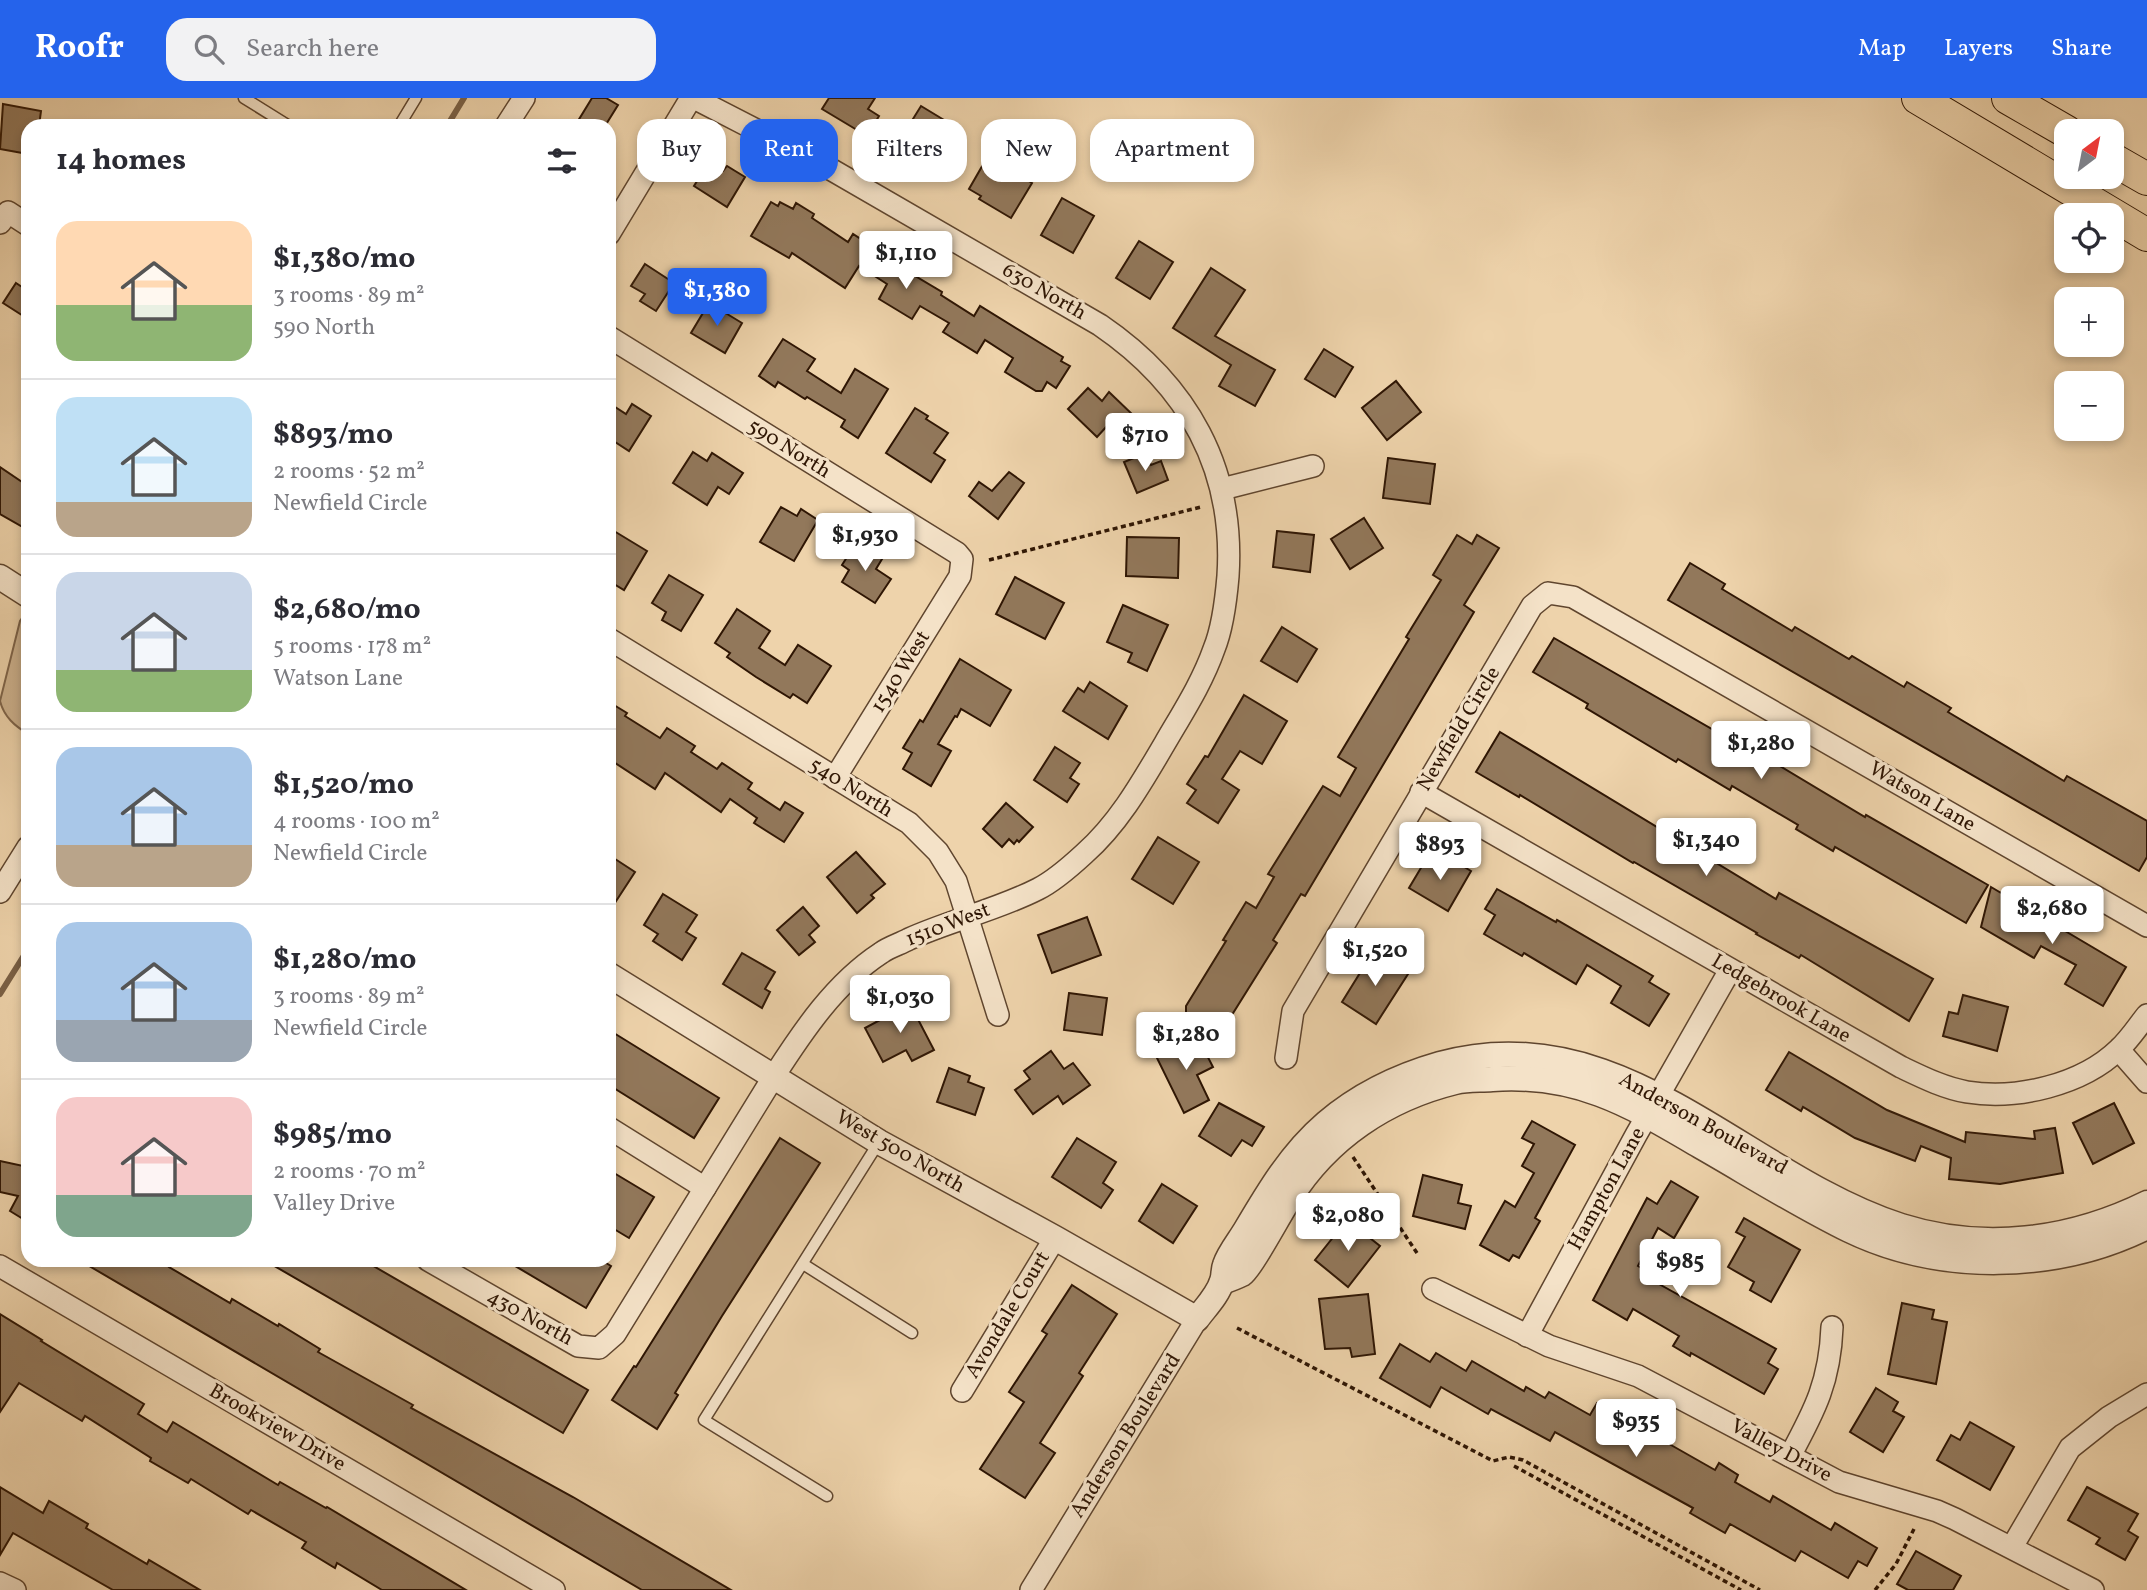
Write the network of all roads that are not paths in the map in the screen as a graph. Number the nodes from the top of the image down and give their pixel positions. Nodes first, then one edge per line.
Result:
1 (244, 98) edge
2 (416, 98) edge
3 (524, 98) edge
4 (693, 98) edge
5 (1918, 98) edge
6 (2008, 98) edge
7 (278, 119) edge
8 (403, 119) edge
9 (510, 119) edge
10 (2054, 125) edge
11 (2124, 166) edge
12 (2147, 180) edge
13 (4, 217) edge
14 (21, 223) edge
15 (616, 223) edge
16 (2147, 235) edge
17 (616, 341) edge
18 (1313, 466) dead end
19 (1222, 489) junction
20 (963, 565) joint
21 (0, 578) edge
22 (21, 591) edge
23 (1548, 593) joint
24 (616, 643) edge
25 (835, 778) junction
26 (1421, 792) junction
27 (21, 858) edge
28 (0, 892) edge
29 (966, 916) junction
30 (2147, 926) edge
31 (1730, 970) junction
32 (616, 979) edge
33 (998, 1015) dead end
34 (2147, 1015) edge
35 (2119, 1049) junction
36 (1286, 1058) dead end
37 (774, 1076) junction
38 (2147, 1082) edge
39 (1652, 1106) junction
40 (616, 1132) edge
41 (878, 1142) junction
42 (705, 1188) junction
43 (2147, 1203) edge
44 (2147, 1227) edge
45 (1055, 1238) junction
46 (803, 1264) junction
47 (0, 1266) edge
48 (440, 1267) edge
49 (1433, 1289) dead end
50 (1198, 1319) junction
51 (1832, 1327) dead end
52 (912, 1333) dead end
53 (1527, 1336) junction
54 (599, 1348) joint
55 (962, 1391) dead end
56 (2147, 1394) edge
57 (1790, 1456) junction
58 (827, 1496) dead end
59 (2012, 1547) junction
60 (0, 1583) edge
61 (15, 1590) edge
62 (554, 1590) edge
63 (1031, 1590) edge
64 (2093, 1590) edge

1 - 7 lane
2 - 8 lane
3 - 9 street
4 - 15 street
4 - 19 street, 630 North
5 - 16 main road
6 - 10 main road
11 - 12 main road
13 - 14 street
17 - 20 street, 590 North
18 - 19 street
19 - 29 street, 1510 West
20 - 25 street, 1540 West
21 - 22 street
23 - 26 street, Newfield Circle
23 - 30 street, Watson Lane
24 - 25 street, 540 North
25 - 29 street, 540 North
26 - 31 street, Ledgebrook Lane
26 - 36 street, Newfield Circle
27 - 28 street
29 - 33 street, 540 North
29 - 37 street, 1510 West
31 - 35 street, Ledgebrook Lane
31 - 39 street, Hampton Lane
32 - 37 street, West 500 North
34 - 35 street, Ledgebrook Lane
35 - 38 street
37 - 41 street, West 500 North
37 - 42 street, 1510 West
39 - 43 street, Anderson Boulevard
39 - 44 street, Anderson Boulevard
39 - 50 street, Anderson Boulevard
39 - 53 street, Hampton Lane
40 - 42 street
41 - 45 street, West 500 North
41 - 46 lane
42 - 54 street, 1510 West
45 - 50 street, West 500 North
45 - 55 street, Avondale Court
46 - 52 lane
46 - 58 lane
47 - 62 street, Brookview Drive
48 - 54 street, 430 North
49 - 53 street, Valley Drive
50 - 63 street, Anderson Boulevard
51 - 57 street
53 - 57 street, Valley Drive
56 - 59 street
57 - 59 street, Valley Drive
59 - 64 street, Valley Drive
60 - 61 street

